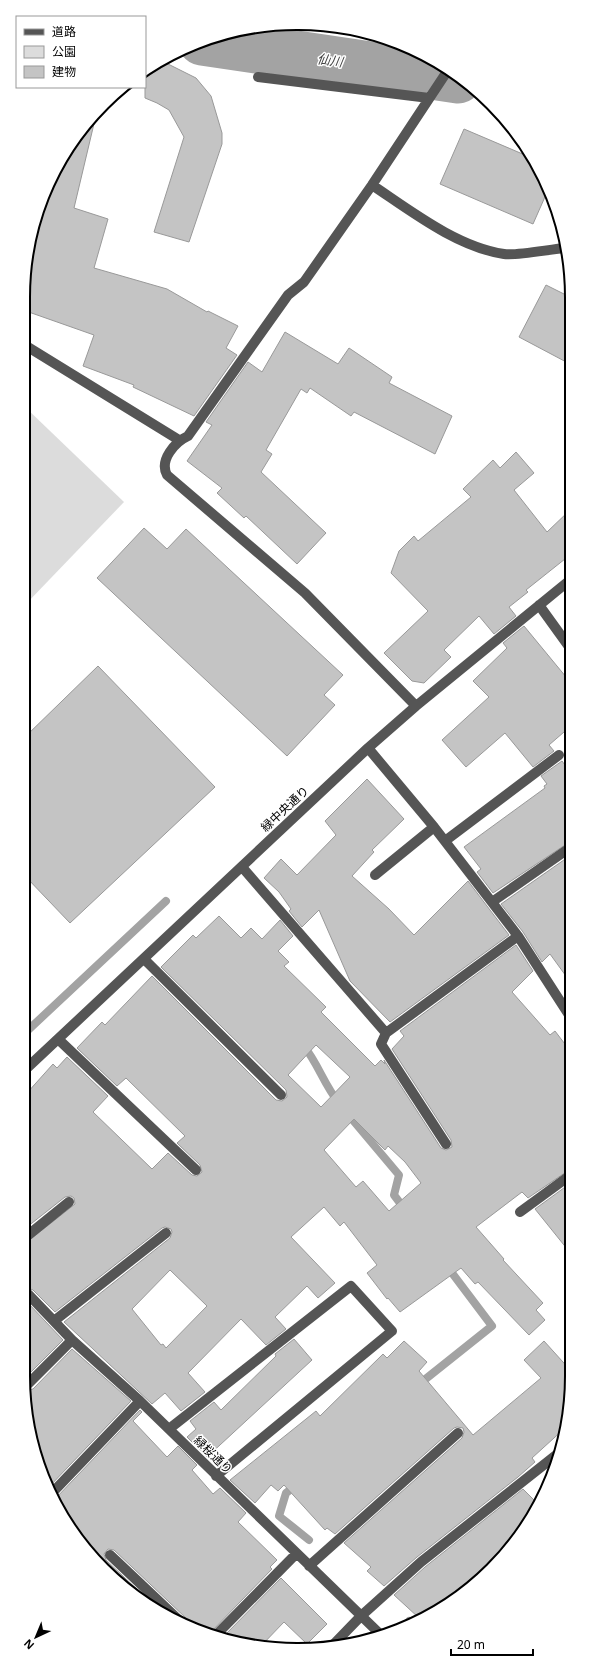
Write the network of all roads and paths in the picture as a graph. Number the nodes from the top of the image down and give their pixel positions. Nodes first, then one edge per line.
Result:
1 (445, 74) edge
2 (258, 77) dead end
3 (432, 95) junction
4 (372, 185) junction
5 (561, 249) edge
6 (30, 348) edge
7 (179, 440) junction
8 (565, 584) edge
9 (540, 605) junction
10 (565, 641) edge
11 (416, 706) junction
12 (368, 748) junction
13 (559, 755) dead end
14 (434, 827) junction
15 (445, 841) junction
16 (565, 851) edge
17 (242, 867) junction
18 (375, 875) dead end
19 (492, 902) junction
20 (518, 936) junction
21 (144, 958) junction
22 (565, 997) edge
23 (386, 1033) junction
24 (58, 1039) junction
25 (30, 1065) edge
26 (282, 1095) dead end
27 (446, 1144) dead end
28 (196, 1170) dead end
29 (565, 1179) edge
30 (69, 1202) dead end
31 (520, 1212) dead end
32 (166, 1233) dead end
33 (30, 1234) edge
34 (30, 1296) edge
35 (54, 1321) junction
36 (72, 1340) junction
37 (30, 1382) edge
38 (140, 1401) junction
39 (169, 1430) junction
40 (458, 1433) dead end
41 (552, 1459) edge
42 (216, 1476) junction
43 (56, 1489) edge
44 (296, 1554) junction
45 (110, 1555) dead end
46 (309, 1566) junction
47 (166, 1608) edge
48 (361, 1616) junction
49 (220, 1631) edge
50 (377, 1631) edge
51 (338, 1640) edge

1 - 3 street
2 - 3 street
3 - 4 street
4 - 5 street
4 - 7 street
6 - 7 street
7 - 11 street
8 - 9 street, 緑中央通り
9 - 10 street
9 - 11 street, 緑中央通り
11 - 12 street, 緑中央通り
12 - 14 street
12 - 17 street, 緑中央通り
13 - 15 street
14 - 15 street
14 - 18 street
15 - 19 street
16 - 19 street
17 - 21 street, 緑中央通り
17 - 23 street
19 - 20 street
20 - 22 street
20 - 23 street
21 - 24 street, 緑中央通り
21 - 26 street
23 - 27 street
24 - 25 street, 緑中央通り
24 - 28 street
29 - 31 street
30 - 33 street
32 - 35 street
34 - 35 street, 緑桜通り
35 - 36 street, 緑桜通り
36 - 37 street
36 - 38 street, 緑桜通り
38 - 39 street, 緑桜通り
38 - 43 street
39 - 42 street, 緑桜通り
39 - 42 street
40 - 46 street
41 - 48 street
42 - 44 street, 緑桜通り
44 - 46 street, 緑桜通り
44 - 49 street
45 - 47 street
46 - 48 street, 緑桜通り
48 - 50 street, 緑桜通り
48 - 51 street

